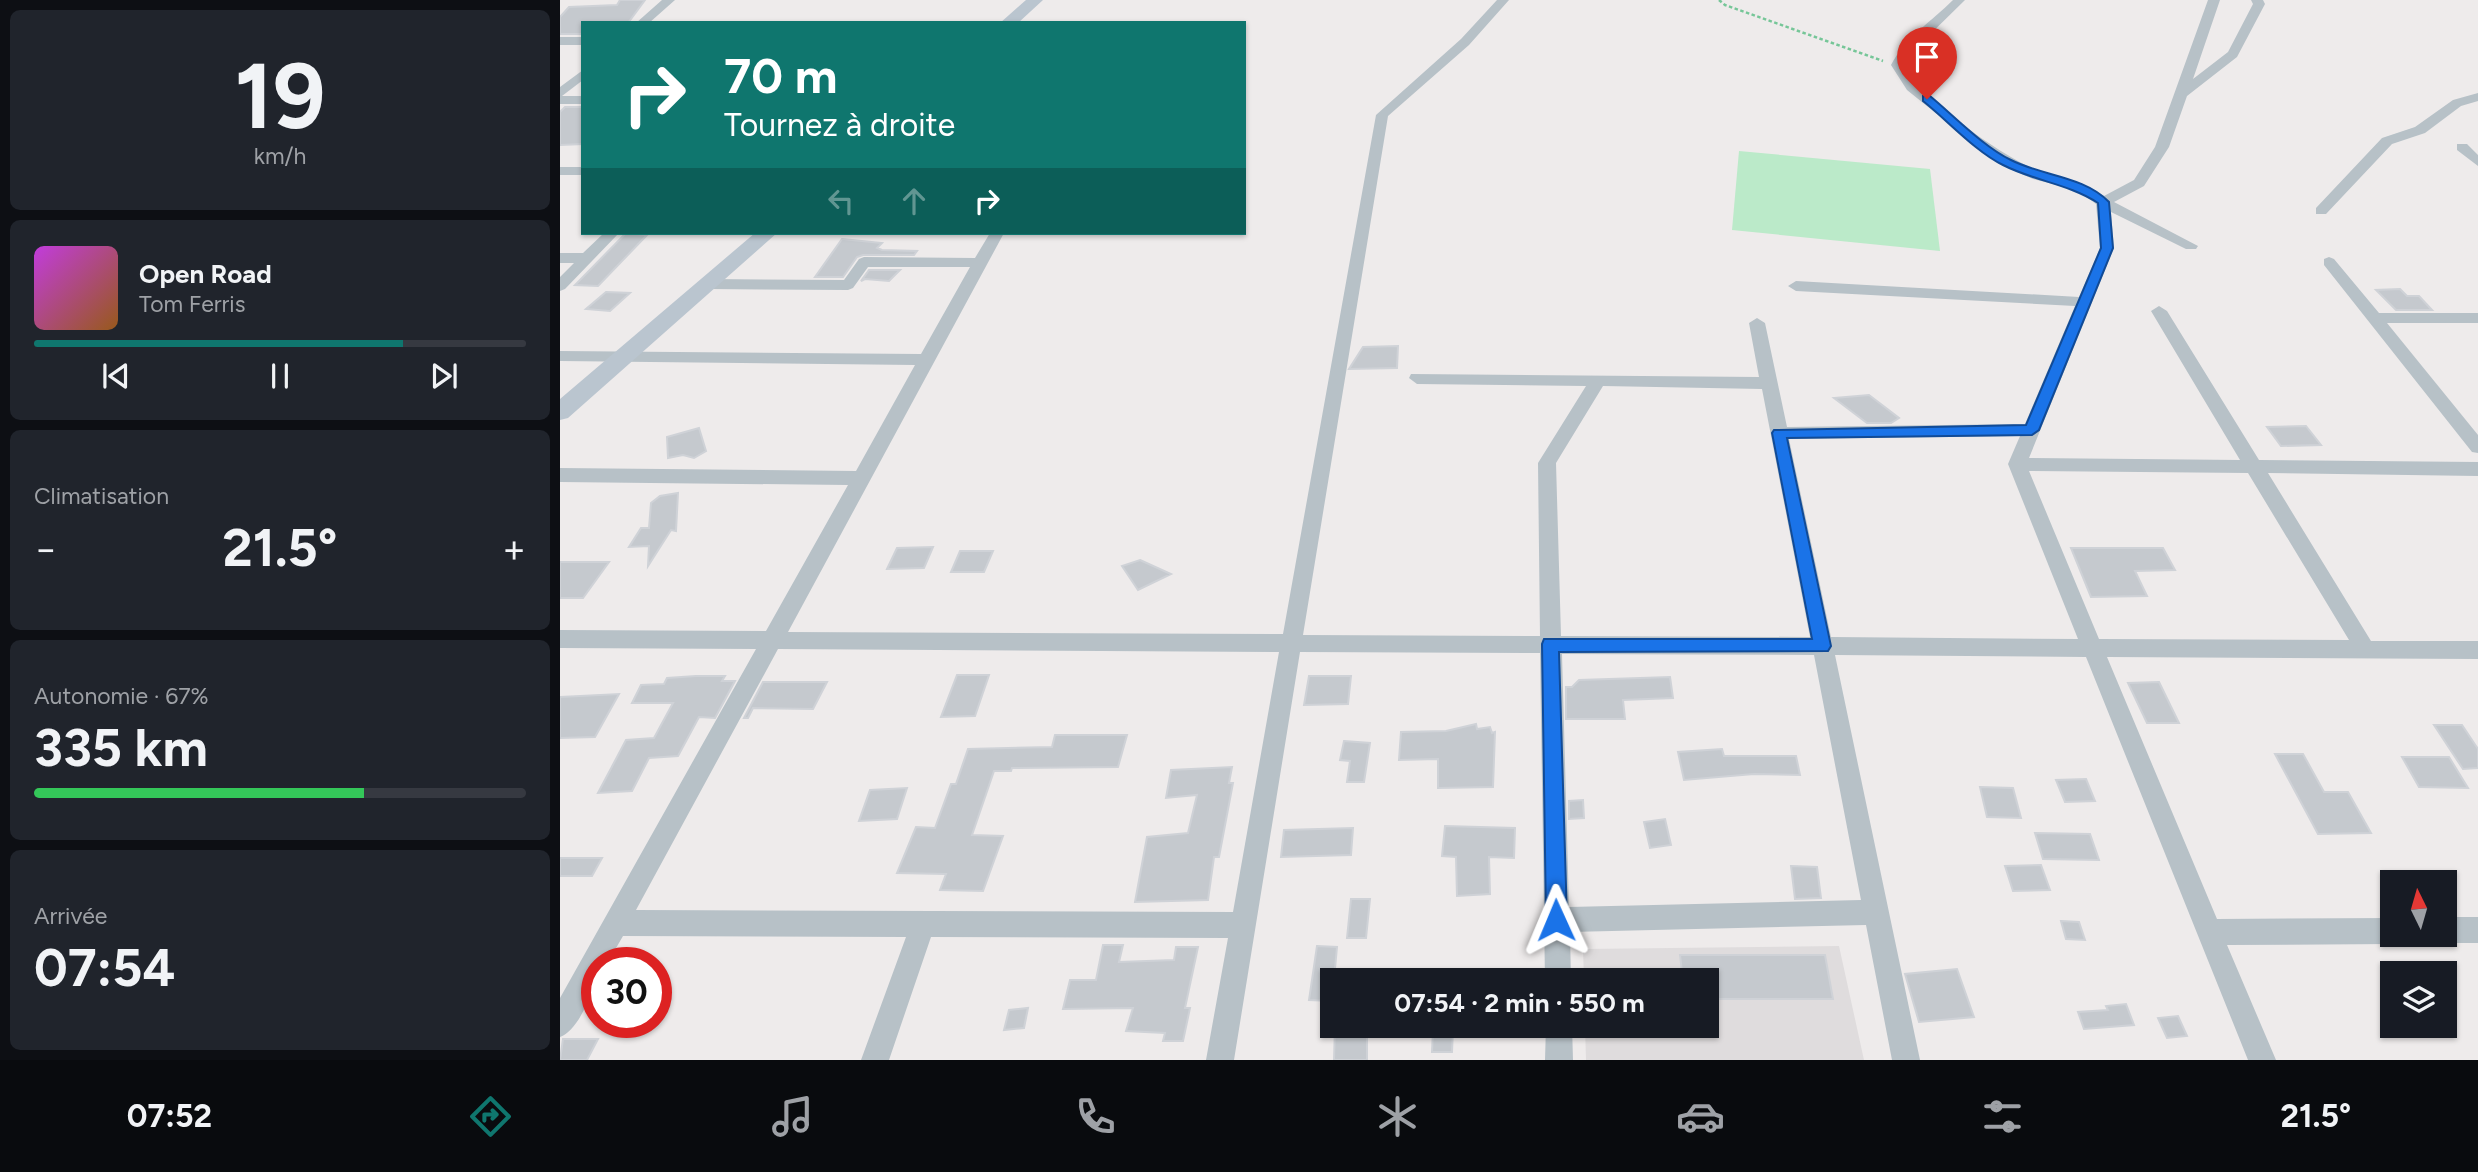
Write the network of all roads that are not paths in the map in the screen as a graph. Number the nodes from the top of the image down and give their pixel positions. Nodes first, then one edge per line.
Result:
1 (669, 0) edge
2 (1034, 0) edge
3 (1503, 0) edge
4 (1959, 0) edge
5 (2214, 0) edge
6 (2257, 0) edge
7 (644, 21) edge
8 (1011, 21) edge
9 (560, 41) edge
10 (581, 41) edge
11 (581, 76) edge
12 (560, 93) edge
13 (2181, 94) junction
14 (2478, 97) edge
15 (560, 100) edge
16 (581, 100) edge
17 (2462, 147) dead end
18 (2478, 162) edge
19 (560, 171) edge
20 (581, 171) edge
21 (2103, 202) junction
22 (2321, 211) dead end
23 (610, 235) edge
24 (765, 235) edge
25 (997, 235) edge
26 (2191, 246) dead end
27 (560, 258) edge
28 (587, 258) junction
29 (2329, 262) dead end
30 (981, 263) junction
31 (708, 284) junction
32 (560, 286) edge
33 (1796, 286) dead end
34 (2085, 302) junction
35 (2160, 311) dead end
36 (2374, 318) junction
37 (2478, 318) edge
38 (1757, 323) dead end
39 (560, 356) edge
40 (624, 357) junction
41 (927, 360) junction
42 (1416, 378) dead end
43 (1598, 381) junction
44 (1769, 383) junction
45 (560, 412) edge
46 (2032, 430) junction
47 (1779, 433) junction
48 (2478, 447) edge
49 (2017, 464) junction
50 (2254, 467) junction
51 (2478, 469) edge
52 (560, 475) edge
53 (862, 478) junction
54 (560, 639) edge
55 (772, 640) junction
56 (1292, 643) junction
57 (1550, 644) junction
58 (1822, 646) junction
59 (2093, 648) junction
60 (2365, 649) junction
61 (2478, 650) edge
62 (1876, 912) junction
63 (1556, 920) junction
64 (616, 923) junction
65 (923, 924) junction
66 (1244, 925) junction
67 (2457, 930) edge
68 (2478, 930) edge
69 (2380, 931) edge
70 (2210, 932) junction
71 (1558, 968) edge
72 (560, 1024) edge
73 (1559, 1038) edge
74 (875, 1060) edge
75 (1220, 1060) edge
76 (1559, 1060) edge
77 (1906, 1060) edge
78 (2262, 1060) edge

1 - 7 street
2 - 8 main road
3 - 56 street
4 - 21 street
5 - 13 street
6 - 13 street
9 - 10 street
11 - 12 street
13 - 21 street
14 - 22 street
15 - 16 street
17 - 18 street
19 - 20 street
21 - 26 street
21 - 34 street
23 - 28 street
24 - 31 main road
25 - 30 street
27 - 28 street
28 - 32 street
29 - 36 street
30 - 31 street
30 - 41 street
31 - 40 main road
33 - 34 street
34 - 46 street
35 - 50 street
36 - 37 street
36 - 48 street
38 - 44 street
39 - 40 street
40 - 41 street
40 - 45 main road
41 - 53 street
42 - 43 street
43 - 44 street
43 - 57 street
44 - 47 street
46 - 47 street
46 - 49 street
47 - 58 street
49 - 50 street
49 - 59 street
50 - 51 street
50 - 60 street
52 - 53 street
53 - 55 street
54 - 55 street
55 - 56 street
55 - 64 street
56 - 57 street
56 - 66 street
57 - 58 street
57 - 63 street
58 - 59 street
58 - 62 street
59 - 60 street
59 - 70 street
60 - 61 street
62 - 63 street
62 - 77 street
63 - 71 street
64 - 65 street
64 - 72 street
65 - 66 street
65 - 74 street
66 - 75 street
67 - 68 street
69 - 70 street
70 - 78 street
73 - 76 street

